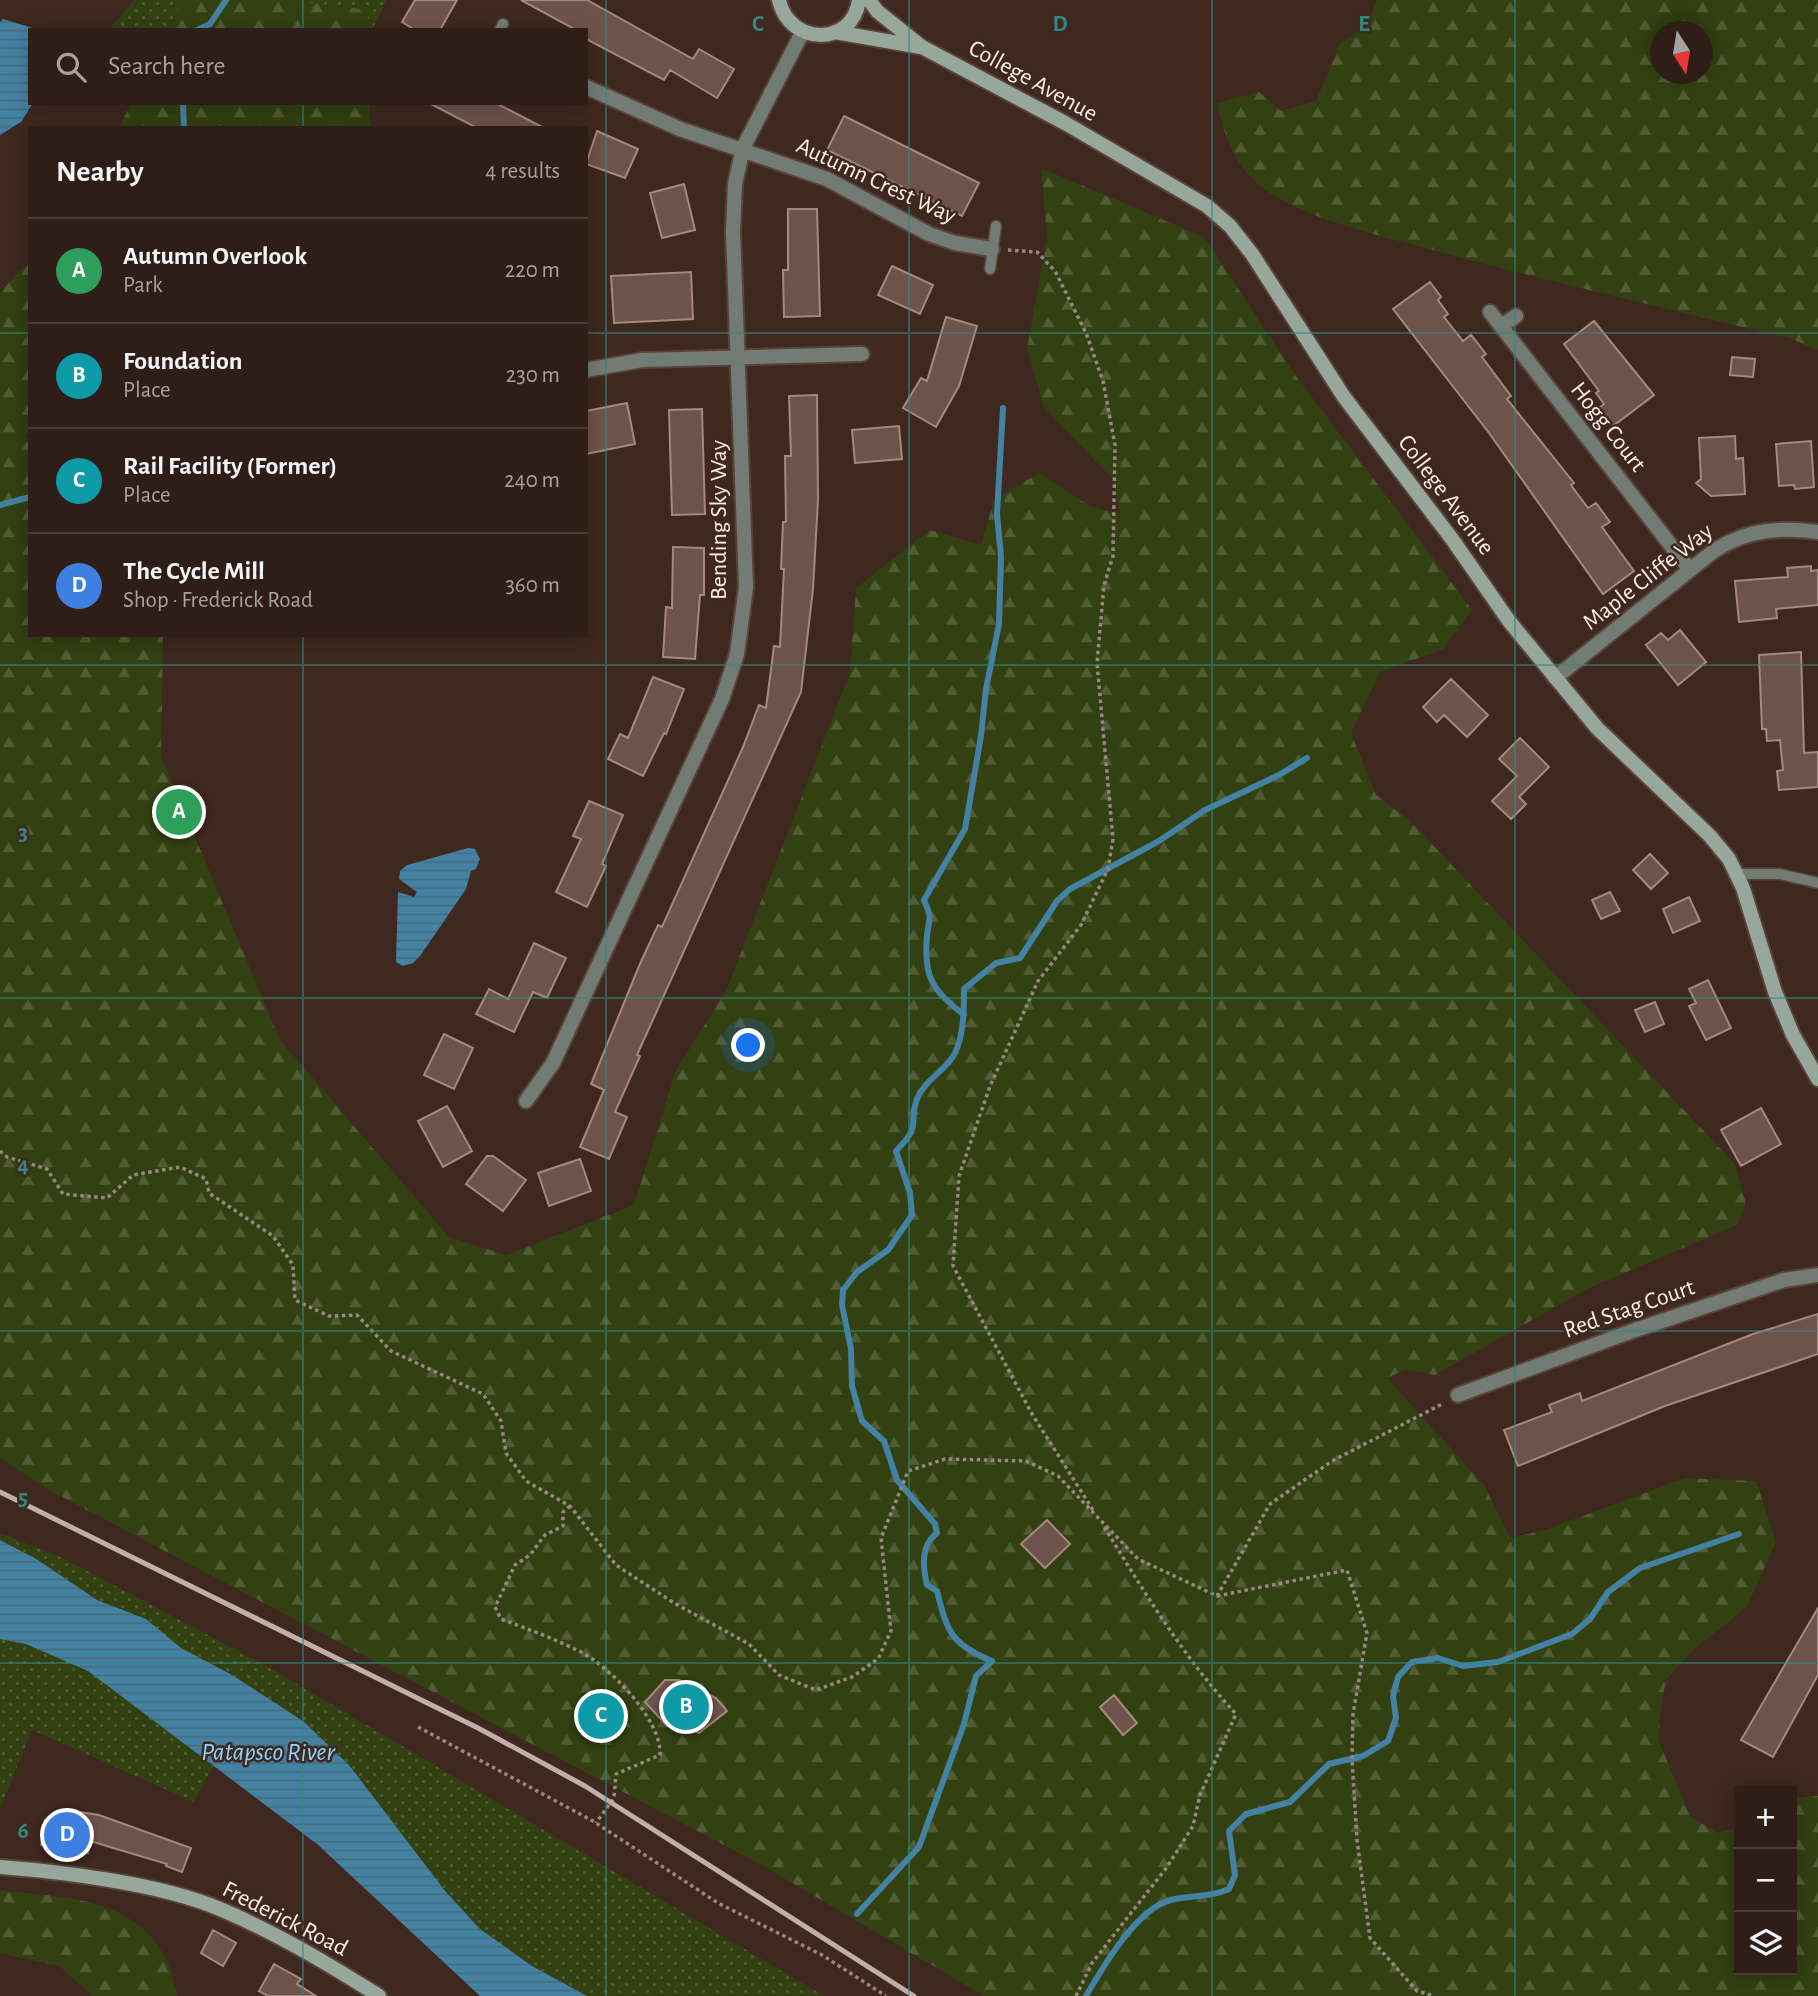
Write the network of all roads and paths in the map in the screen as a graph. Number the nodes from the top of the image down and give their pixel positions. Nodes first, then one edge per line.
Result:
1 (779, 0) edge
2 (859, 0) edge
3 (869, 0) edge
4 (803, 32) junction
5 (835, 32) junction
6 (922, 47) junction
7 (588, 88) edge
8 (743, 148) junction
9 (996, 226) dead end
10 (992, 249) junction
11 (990, 269) dead end
12 (1490, 312) dead end
13 (1516, 316) dead end
14 (1501, 326) junction
15 (862, 354) dead end
16 (738, 355) junction
17 (588, 370) edge
18 (1818, 532) edge
19 (1690, 570) junction
20 (1555, 678) junction
21 (1737, 874) junction
22 (1818, 883) edge
23 (1818, 1079) edge
24 (526, 1101) dead end
25 (0, 1151) edge
26 (1818, 1275) edge
27 (1458, 1395) joint
28 (570, 1506) junction
29 (1097, 1517) junction
30 (1217, 1596) junction
31 (418, 1727) dead end
32 (596, 1823) junction
33 (1, 1866) edge
34 (379, 1996) edge
35 (886, 1996) edge
36 (1076, 1996) edge
37 (1434, 1996) edge

1 - 4 street
2 - 5 street
3 - 6 street, College Avenue
4 - 5 street, College Avenue
4 - 8 street, Bending Sky Way
5 - 6 street, College Avenue
6 - 20 street, College Avenue
7 - 8 street, Autumn Crest Way
8 - 10 street, Autumn Crest Way
8 - 16 street, Bending Sky Way
9 - 10 lane
10 - 11 lane
10 - 29 path
12 - 14 street, Hogg Court
13 - 14 street
14 - 19 street, Hogg Court
15 - 16 street
16 - 17 street
16 - 24 street, Bending Sky Way
18 - 19 street, Maple Cliffe Way
19 - 20 street, Maple Cliffe Way
20 - 21 street, College Avenue
21 - 22 lane
21 - 23 street, College Avenue
25 - 28 path
26 - 27 street, Red Stag Court
27 - 30 path
28 - 29 path
28 - 32 path
29 - 30 path
29 - 36 path
30 - 37 path
31 - 32 path
32 - 35 path
33 - 34 street, Frederick Road

